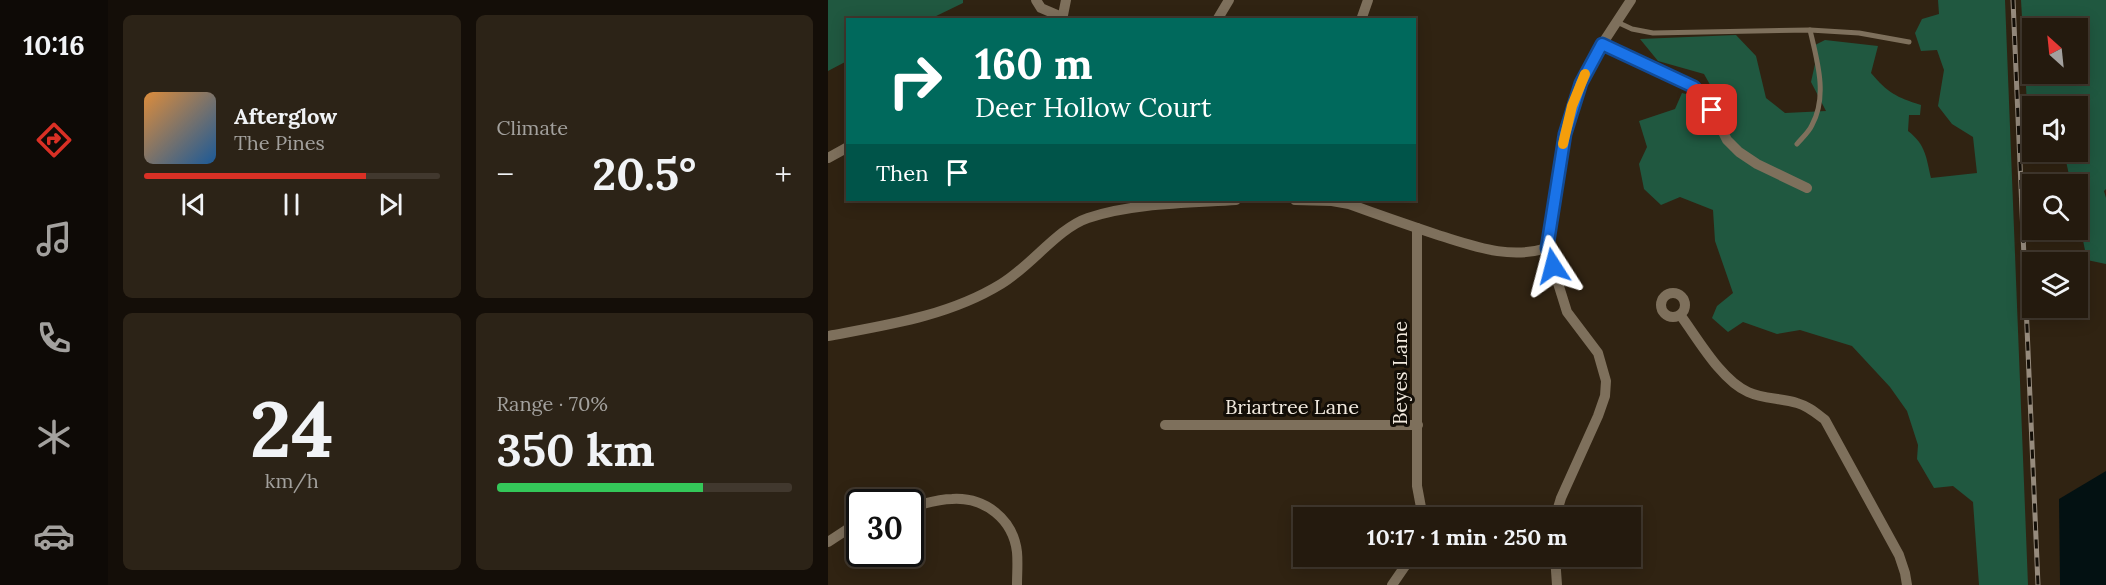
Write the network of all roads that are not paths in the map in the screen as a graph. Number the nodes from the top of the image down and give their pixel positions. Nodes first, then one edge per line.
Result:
1 (1036, 0) edge
2 (1066, 0) edge
3 (1228, 0) edge
4 (1368, 0) edge
5 (1631, 0) edge
6 (1062, 18) edge
7 (1218, 18) edge
8 (1362, 18) edge
9 (1616, 22) junction
10 (1810, 30) junction
11 (1909, 42) dead end
12 (1602, 44) junction
13 (1797, 144) dead end
14 (846, 148) edge
15 (828, 158) edge
16 (1807, 188) dead end
17 (1223, 201) edge
18 (1318, 201) edge
19 (1417, 228) junction
20 (1547, 248) junction
21 (1681, 316) dead end
22 (828, 336) edge
23 (1165, 425) dead end
24 (1418, 425) junction
25 (924, 504) edge
26 (1421, 507) edge
27 (1558, 507) edge
28 (846, 530) edge
29 (828, 542) edge
30 (1404, 567) edge
31 (1556, 567) edge
32 (1017, 585) edge
33 (1392, 585) edge
34 (1557, 585) edge
35 (1906, 585) edge

1 - 6 street
2 - 6 street
3 - 7 street
4 - 8 street
5 - 9 street
9 - 10 lane
9 - 12 street
10 - 11 lane
10 - 13 lane
12 - 16 street
12 - 20 street
14 - 15 street
17 - 22 street
18 - 19 street
19 - 20 street
19 - 24 street, Beyes Lane
20 - 27 street
21 - 35 street
23 - 24 street, Briartree Lane
24 - 26 street, Beyes Lane
25 - 32 street
28 - 29 street
30 - 33 street
31 - 34 street

